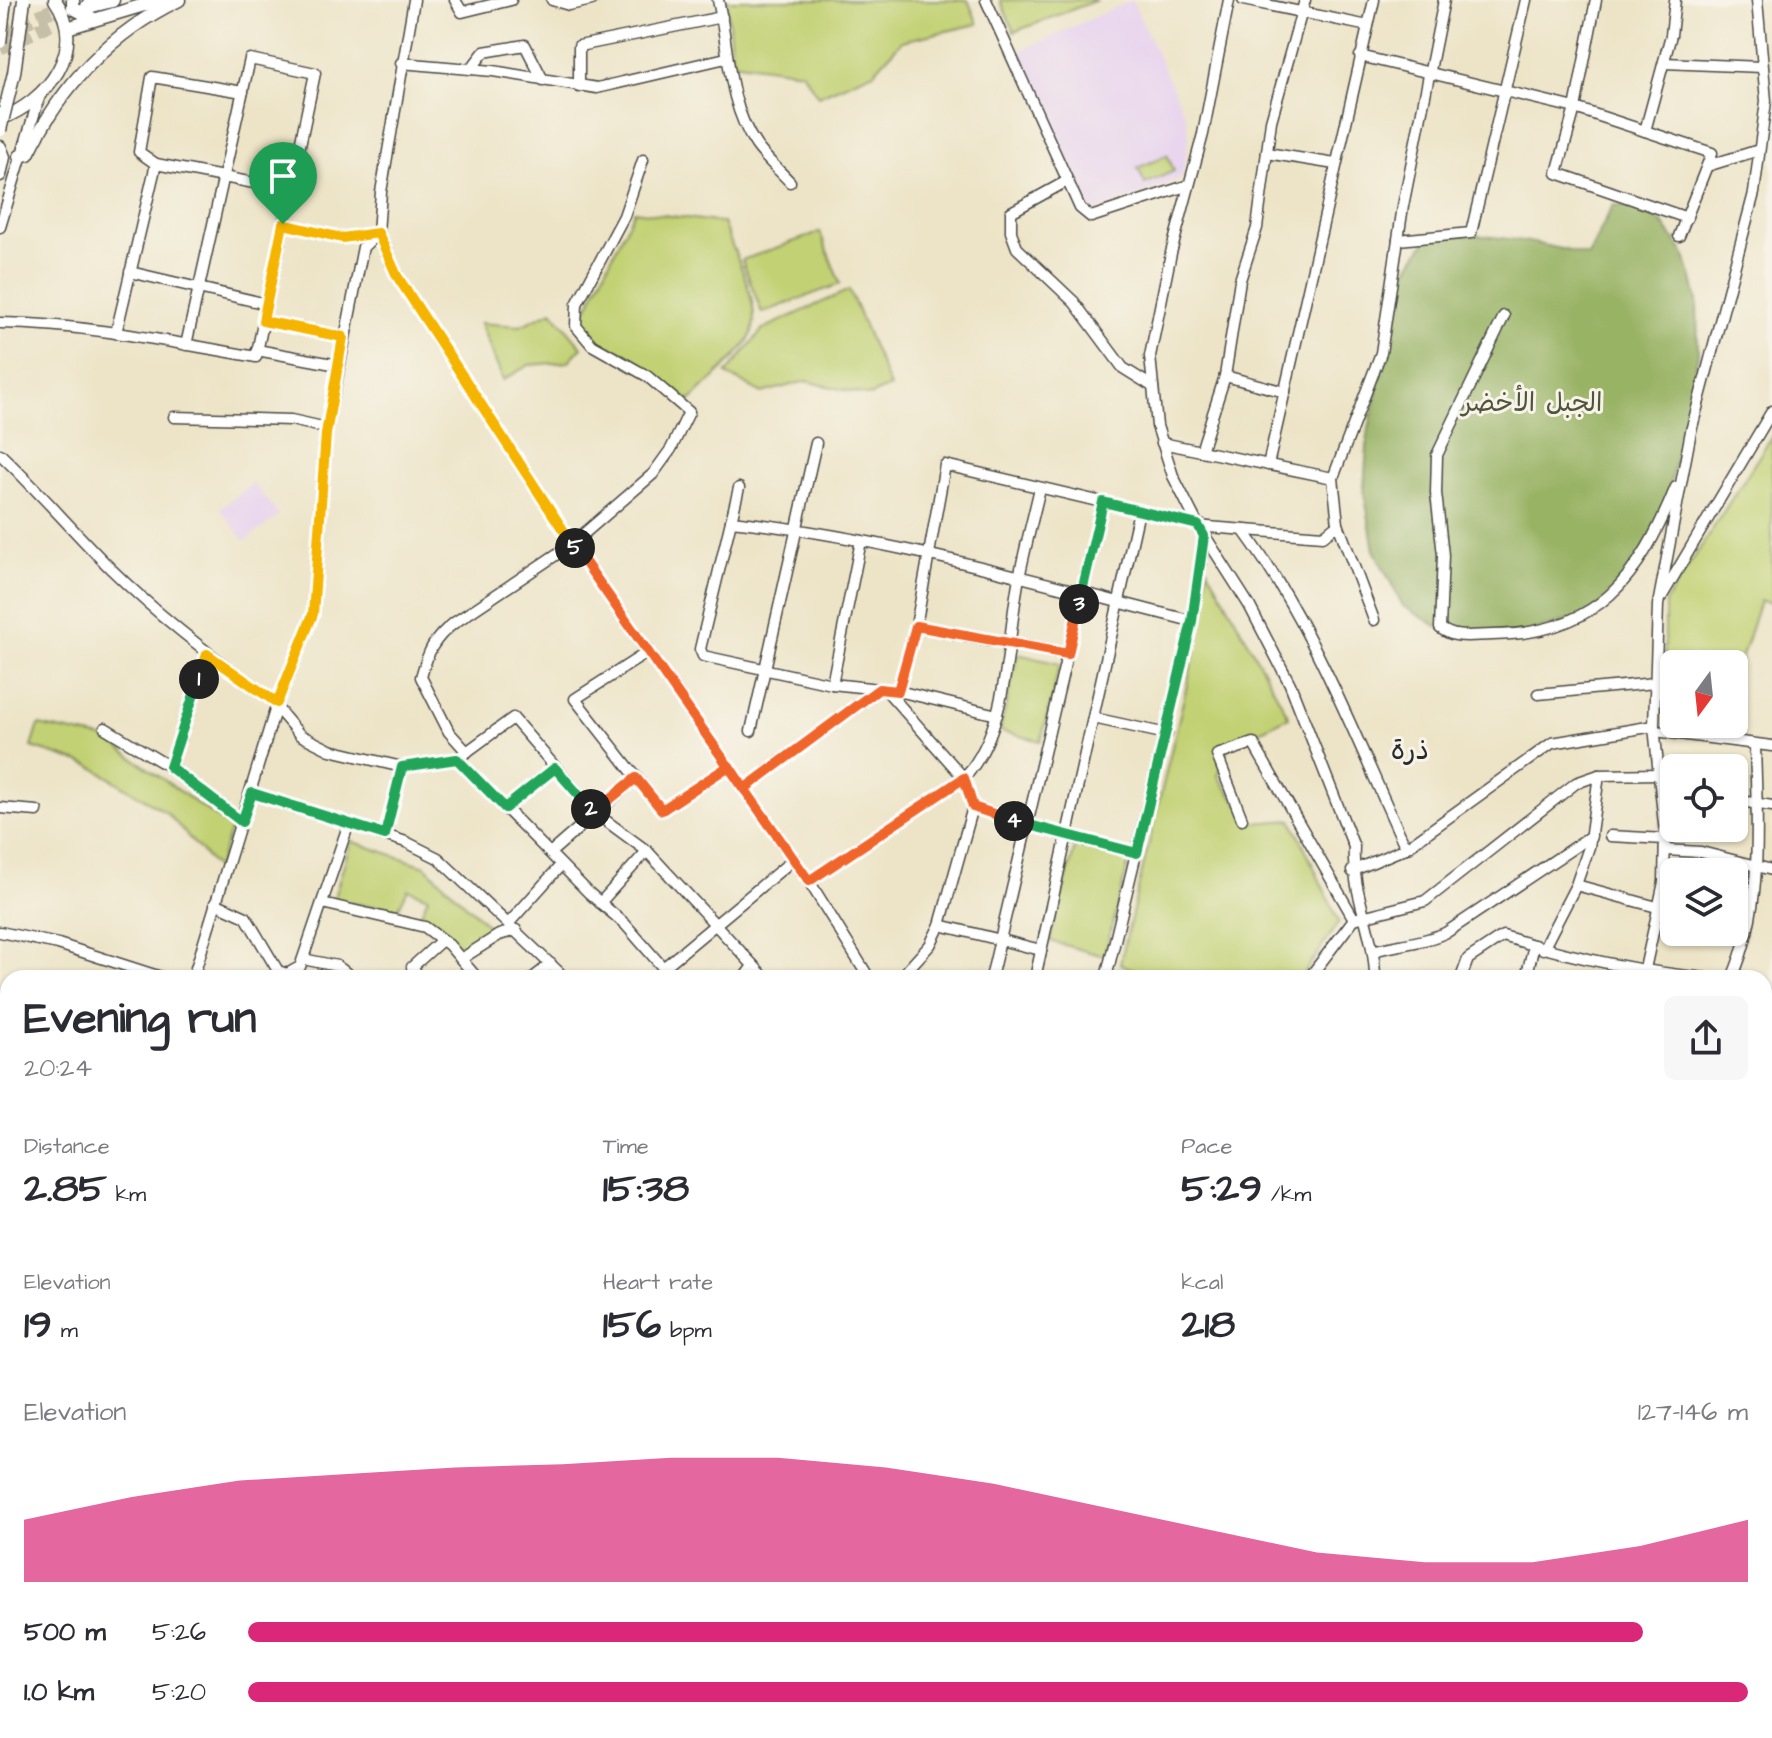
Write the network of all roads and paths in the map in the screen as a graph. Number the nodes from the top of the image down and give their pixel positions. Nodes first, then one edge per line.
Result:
1 (5, 0) edge
2 (24, 0) edge
3 (55, 0) edge
4 (73, 0) edge
5 (112, 0) edge
6 (161, 0) edge
7 (179, 0) edge
8 (414, 0) edge
9 (455, 0) edge
10 (511, 0) edge
11 (552, 0) edge
12 (592, 0) edge
13 (718, 0) edge
14 (986, 0) edge
15 (1229, 0) edge
16 (1243, 0) edge
17 (1305, 0) edge
18 (1374, 0) edge
19 (1444, 0) edge
20 (1526, 0) edge
21 (1596, 0) edge
22 (1675, 0) edge
23 (1757, 0) edge
24 (1301, 12) junction
25 (91, 13) junction
26 (722, 17) junction
27 (1368, 26) junction
28 (67, 28) junction
29 (1760, 37) junction
30 (1772, 37) edge
31 (0, 42) edge
32 (1360, 56) junction
33 (726, 58) junction
34 (401, 63) junction
35 (1664, 63) junction
36 (1762, 67) junction
37 (471, 69) junction
38 (1428, 72) junction
39 (543, 80) junction
40 (579, 87) junction
41 (1503, 90) junction
42 (243, 92) junction
43 (39, 98) junction
44 (1575, 108) junction
45 (0, 119) edge
46 (0, 130) edge
47 (1645, 131) junction
48 (1760, 144) junction
49 (0, 147) edge
50 (1772, 147) edge
51 (1267, 153) junction
52 (20, 156) junction
53 (643, 160) dead end
54 (156, 164) junction
55 (1335, 164) junction
56 (1707, 166) junction
57 (0, 175) edge
58 (224, 177) junction
59 (1067, 181) junction
60 (790, 182) dead end
61 (1189, 185) junction
62 (290, 190) junction
63 (1687, 218) junction
64 (283, 224) junction
65 (0, 227) edge
66 (378, 233) junction
67 (1679, 236) dead end
68 (1398, 240) junction
69 (130, 272) junction
70 (199, 288) junction
71 (267, 304) junction
72 (1504, 316) dead end
73 (263, 321) junction
74 (0, 323) edge
75 (116, 333) junction
76 (343, 337) junction
77 (186, 345) junction
78 (257, 350) junction
79 (338, 365) junction
80 (1225, 376) junction
81 (1152, 386) junction
82 (1285, 392) junction
83 (1772, 414) edge
84 (174, 417) dead end
85 (327, 428) junction
86 (816, 443) dead end
87 (1162, 443) junction
88 (1201, 451) junction
89 (0, 454) edge
90 (1268, 465) junction
91 (1684, 467) junction
92 (1333, 478) junction
93 (739, 488) dead end
94 (1040, 488) junction
95 (1103, 502) junction
96 (1139, 511) junction
97 (731, 521) junction
98 (1338, 524) junction
99 (1198, 525) junction
100 (797, 527) junction
101 (1243, 530) junction
102 (1204, 536) junction
103 (861, 541) junction
104 (572, 544) junction
105 (928, 557) junction
106 (1019, 578) junction
107 (1082, 594) junction
108 (1119, 603) junction
109 (1658, 605) junction
110 (1374, 620) dead end
111 (1192, 621) junction
112 (916, 626) junction
113 (1008, 643) junction
114 (648, 652) junction
115 (207, 654) junction
116 (1068, 654) junction
117 (765, 669) junction
118 (1655, 683) junction
119 (832, 684) junction
120 (888, 690) junction
121 (1538, 694) dead end
122 (277, 705) junction
123 (997, 715) junction
124 (1093, 718) junction
125 (105, 728) dead end
126 (1655, 728) junction
127 (751, 731) dead end
128 (1167, 734) junction
129 (1755, 746) junction
130 (1772, 746) edge
131 (462, 756) junction
132 (729, 766) junction
133 (170, 767) junction
134 (402, 767) junction
135 (555, 768) junction
136 (1659, 774) junction
137 (1599, 775) junction
138 (636, 778) junction
139 (964, 778) junction
140 (1660, 784) edge
141 (744, 789) junction
142 (252, 793) junction
143 (1748, 802) edge
144 (1756, 803) junction
145 (1772, 806) edge
146 (973, 807) junction
147 (0, 808) edge
148 (505, 808) junction
149 (37, 811) dead end
150 (594, 812) junction
151 (1242, 819) dead end
152 (242, 822) junction
153 (349, 823) junction
154 (1028, 825) junction
155 (385, 835) junction
156 (1067, 836) junction
157 (1591, 836) junction
158 (1610, 836) dead end
159 (1665, 844) junction
160 (1406, 848) junction
161 (647, 851) junction
162 (550, 853) junction
163 (1137, 853) junction
164 (794, 859) junction
165 (561, 865) junction
166 (1756, 869) junction
167 (1772, 870) edge
168 (1352, 871) junction
169 (809, 881) junction
170 (1576, 885) junction
171 (215, 903) junction
172 (322, 903) junction
173 (600, 903) junction
174 (1657, 907) junction
175 (1358, 919) junction
176 (716, 922) junction
177 (940, 925) junction
178 (512, 926) junction
179 (0, 932) edge
180 (442, 940) junction
181 (1002, 940) junction
182 (1538, 947) junction
183 (1041, 950) junction
184 (1373, 951) junction
185 (303, 959) junction
186 (461, 959) junction
187 (551, 964) junction
188 (753, 966) junction
189 (663, 968) joint
190 (139, 970) edge
191 (195, 970) edge
192 (277, 970) edge
193 (294, 970) edge
194 (342, 970) edge
195 (414, 970) edge
196 (470, 970) edge
197 (543, 970) edge
198 (557, 970) edge
199 (750, 970) edge
200 (757, 970) edge
201 (864, 970) edge
202 (907, 970) edge
203 (993, 970) edge
204 (1037, 970) edge
205 (1108, 970) edge
206 (1316, 970) edge
207 (1374, 970) edge
208 (1464, 970) edge
209 (1529, 970) edge
210 (1625, 970) edge
211 (1645, 970) edge
212 (1736, 970) edge

1 - 31 main road, bridge
2 - 46 main road, bridge
3 - 28 main road
4 - 25 main road
5 - 25 highway
6 - 25 main road
7 - 52 main road
8 - 34 street
9 - 10 street
11 - 12 street
13 - 26 street
14 - 59 street
15 - 61 street
16 - 24 street
17 - 24 street
18 - 27 street
19 - 38 street
20 - 41 street
21 - 44 street
22 - 35 street
23 - 29 street
24 - 27 street
24 - 51 street
25 - 28 main road
26 - 33 street
26 - 40 street
27 - 32 street
28 - 43 main road
29 - 30 street
29 - 36 street
32 - 38 street
32 - 55 street
33 - 40 street
33 - 60 street
34 - 37 street
34 - 66 street
35 - 36 street
35 - 47 street
36 - 48 street
37 - 39 street
37 - 39 street
38 - 41 street
38 - 68 street
39 - 40 street
41 - 44 street
41 - 68 street
42 - 54 street
42 - 58 street
42 - 62 street
43 - 45 main road
43 - 52 street
44 - 47 street
44 - 63 street
47 - 56 street
48 - 50 street
48 - 56 street
48 - 91 street
49 - 57 main road
51 - 55 street
51 - 80 street
52 - 65 street
53 - 104 street
54 - 58 street
54 - 69 street
55 - 82 street
56 - 63 street
58 - 62 street
58 - 70 street
59 - 61 street
59 - 81 street
61 - 81 street
62 - 64 street
63 - 67 street
64 - 66 street
64 - 71 street
66 - 76 street
66 - 104 street
68 - 92 street
69 - 70 street
69 - 75 street
70 - 71 street
70 - 77 street
71 - 73 street
72 - 91 street
73 - 76 street
73 - 78 street
74 - 75 street
75 - 77 street
76 - 79 street
77 - 78 street
78 - 79 street
79 - 85 street
80 - 82 street
80 - 88 street
81 - 87 street
82 - 90 street
83 - 109 street
84 - 85 street
85 - 122 street
86 - 100 street
87 - 88 street
87 - 99 street
88 - 90 street
89 - 115 street
90 - 92 street
91 - 109 street
92 - 98 street
93 - 97 street
94 - 95 street
94 - 105 street
94 - 106 street
95 - 96 street
95 - 107 street
96 - 99 street
96 - 108 street
97 - 100 street
97 - 117 street
98 - 101 street
98 - 110 street
99 - 101 street
99 - 102 street
100 - 103 street
100 - 117 street
101 - 160 street
102 - 111 street
102 - 168 street
103 - 105 street
103 - 119 street
104 - 114 street
104 - 131 street
105 - 106 street
105 - 112 street
106 - 107 street
106 - 113 street
107 - 108 street
107 - 116 street
108 - 111 street
108 - 124 street
109 - 118 street
111 - 128 street
112 - 113 street
112 - 120 street
113 - 116 street
113 - 123 street
114 - 132 street
114 - 138 street
115 - 122 street
115 - 133 street
116 - 154 street
117 - 119 street
117 - 127 street
118 - 121 street
118 - 126 street
119 - 120 street
120 - 123 street
120 - 139 street
120 - 141 street
122 - 134 street
122 - 142 street
123 - 139 street
124 - 128 street
124 - 156 street
125 - 133 street
126 - 129 street
126 - 136 street
126 - 160 street
128 - 163 street
129 - 130 street
129 - 144 street
131 - 134 street
131 - 135 street
131 - 148 street
132 - 138 street
132 - 141 street
133 - 152 street
134 - 155 street
135 - 148 street
135 - 150 street
136 - 137 street
136 - 140 street
137 - 157 street
137 - 175 street
138 - 150 street
139 - 146 street
139 - 169 street
141 - 164 street
142 - 152 street
142 - 153 street
143 - 144 street
144 - 145 street
144 - 166 street
146 - 154 street
146 - 177 street
147 - 149 street
148 - 162 street
150 - 161 street
150 - 162 street
151 - 175 street
152 - 171 street
153 - 155 street
153 - 172 street
154 - 156 street
154 - 181 street
155 - 178 street
156 - 163 street
156 - 183 street
157 - 170 street
157 - 184 street
158 - 159 street
159 - 166 street
159 - 174 street
160 - 168 street
161 - 173 street
161 - 176 street
162 - 165 street
163 - 205 street
164 - 169 street
164 - 176 street
165 - 173 street
165 - 178 street
166 - 167 street
166 - 212 street
168 - 175 street
169 - 201 street
170 - 174 street
170 - 182 street
171 - 191 street
171 - 192 street
172 - 180 street
172 - 185 street
173 - 189 street
174 - 211 street
175 - 184 street
175 - 206 street
176 - 188 street
176 - 189 street
177 - 181 street
177 - 202 street
178 - 186 street
178 - 187 street
179 - 190 street
180 - 186 street
180 - 195 street
181 - 183 street
181 - 203 street
182 - 208 street
182 - 209 street
182 - 210 street
183 - 204 street
184 - 207 street
185 - 193 street
185 - 194 street
186 - 196 street
187 - 197 street
187 - 198 street
188 - 199 street
188 - 200 street

